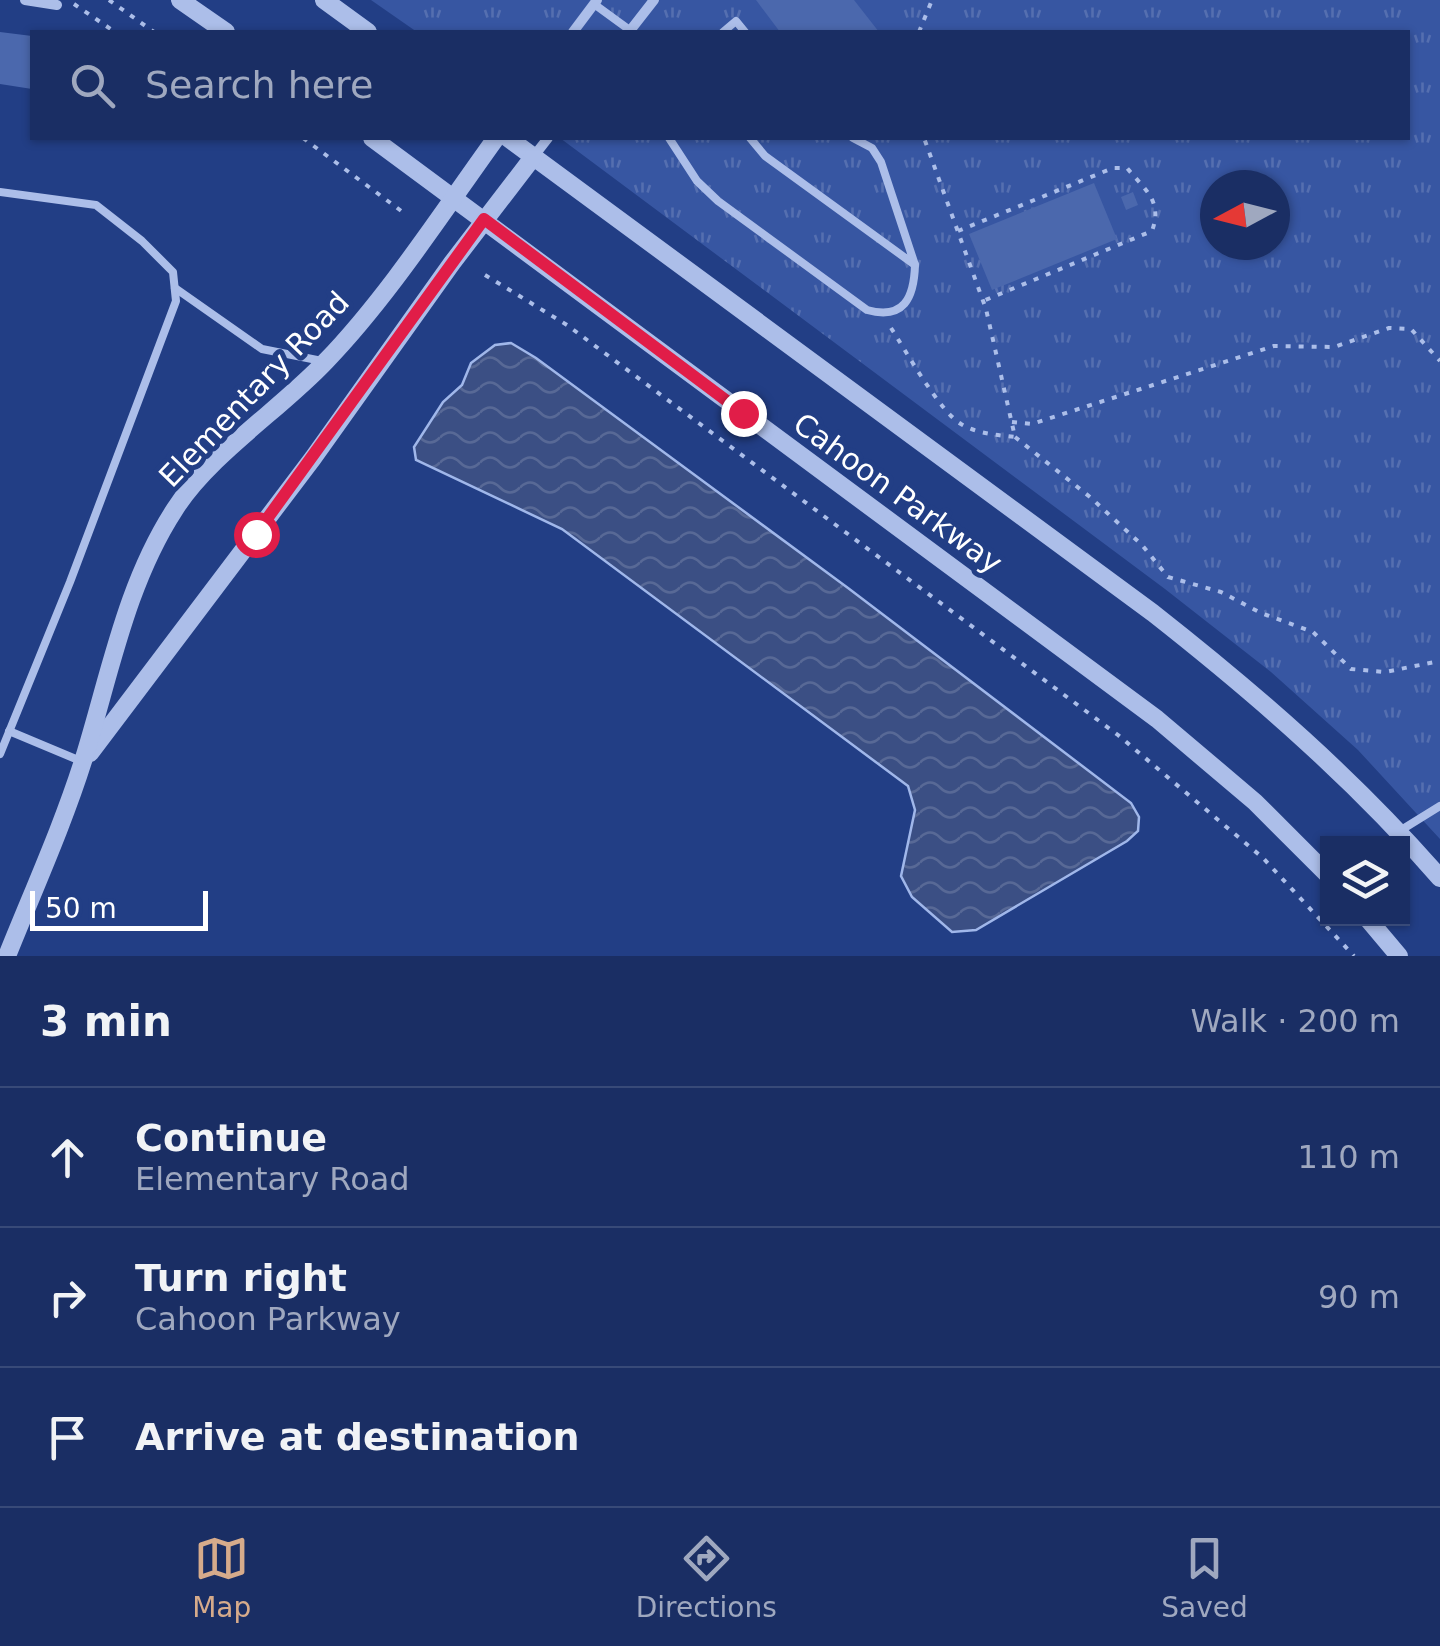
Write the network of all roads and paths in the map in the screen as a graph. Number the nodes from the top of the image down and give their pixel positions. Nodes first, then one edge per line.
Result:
1 (25, 0) edge
2 (70, 0) edge
3 (109, 0) edge
4 (180, 0) edge
5 (324, 0) edge
6 (654, 0) edge
7 (932, 0) edge
8 (596, 2) edge
9 (57, 5) dead end
10 (112, 30) edge
11 (151, 30) edge
12 (223, 30) edge
13 (365, 30) edge
14 (575, 30) edge
15 (629, 30) edge
16 (632, 30) edge
17 (725, 30) edge
18 (743, 30) edge
19 (921, 30) edge
20 (306, 140) edge
21 (375, 140) edge
22 (495, 140) edge
23 (511, 140) edge
24 (546, 140) edge
25 (669, 140) edge
26 (752, 140) edge
27 (857, 140) edge
28 (925, 140) edge
29 (534, 156) junction
30 (0, 192) edge
31 (454, 197) junction
32 (404, 213) dead end
33 (484, 219) junction
34 (958, 231) junction
35 (915, 265) junction
36 (485, 275) dead end
37 (175, 288) junction
38 (984, 302) junction
39 (882, 314) junction
40 (327, 361) junction
41 (1440, 361) edge
42 (1012, 422) junction
43 (1016, 437) junction
44 (1440, 661) edge
45 (9, 731) junction
46 (0, 754) edge
47 (83, 762) junction
48 (1440, 806) edge
49 (1398, 832) junction
50 (1320, 866) edge
51 (1440, 878) edge
52 (1374, 926) edge
53 (7, 956) edge
54 (1354, 956) edge
55 (1400, 956) edge

1 - 9 street
2 - 10 path
3 - 11 path
4 - 12 street
5 - 13 street
6 - 16 street
7 - 19 path
8 - 14 street
8 - 15 lane
17 - 18 lane
20 - 32 path
21 - 31 street, Cahoon Parkway
22 - 31 street, Elementary Road
23 - 29 street, Cahoon Parkway
24 - 29 street
25 - 39 lane
26 - 35 lane
27 - 35 lane
28 - 34 path
29 - 33 street, Elementary Road
29 - 49 street, Cahoon Parkway
30 - 37 lane
31 - 33 street, Cahoon Parkway
31 - 40 street, Elementary Road
33 - 47 street, Elementary Road
33 - 50 street, Cahoon Parkway
34 - 38 path
34 - 38 path
35 - 39 lane
36 - 54 path
37 - 40 lane
37 - 45 lane
38 - 42 path
39 - 43 path
40 - 47 street, Elementary Road
41 - 42 path
42 - 43 path
43 - 44 path
45 - 46 lane
45 - 47 lane
47 - 53 street, Elementary Road
48 - 49 lane
49 - 51 street, Cahoon Parkway
52 - 55 street

